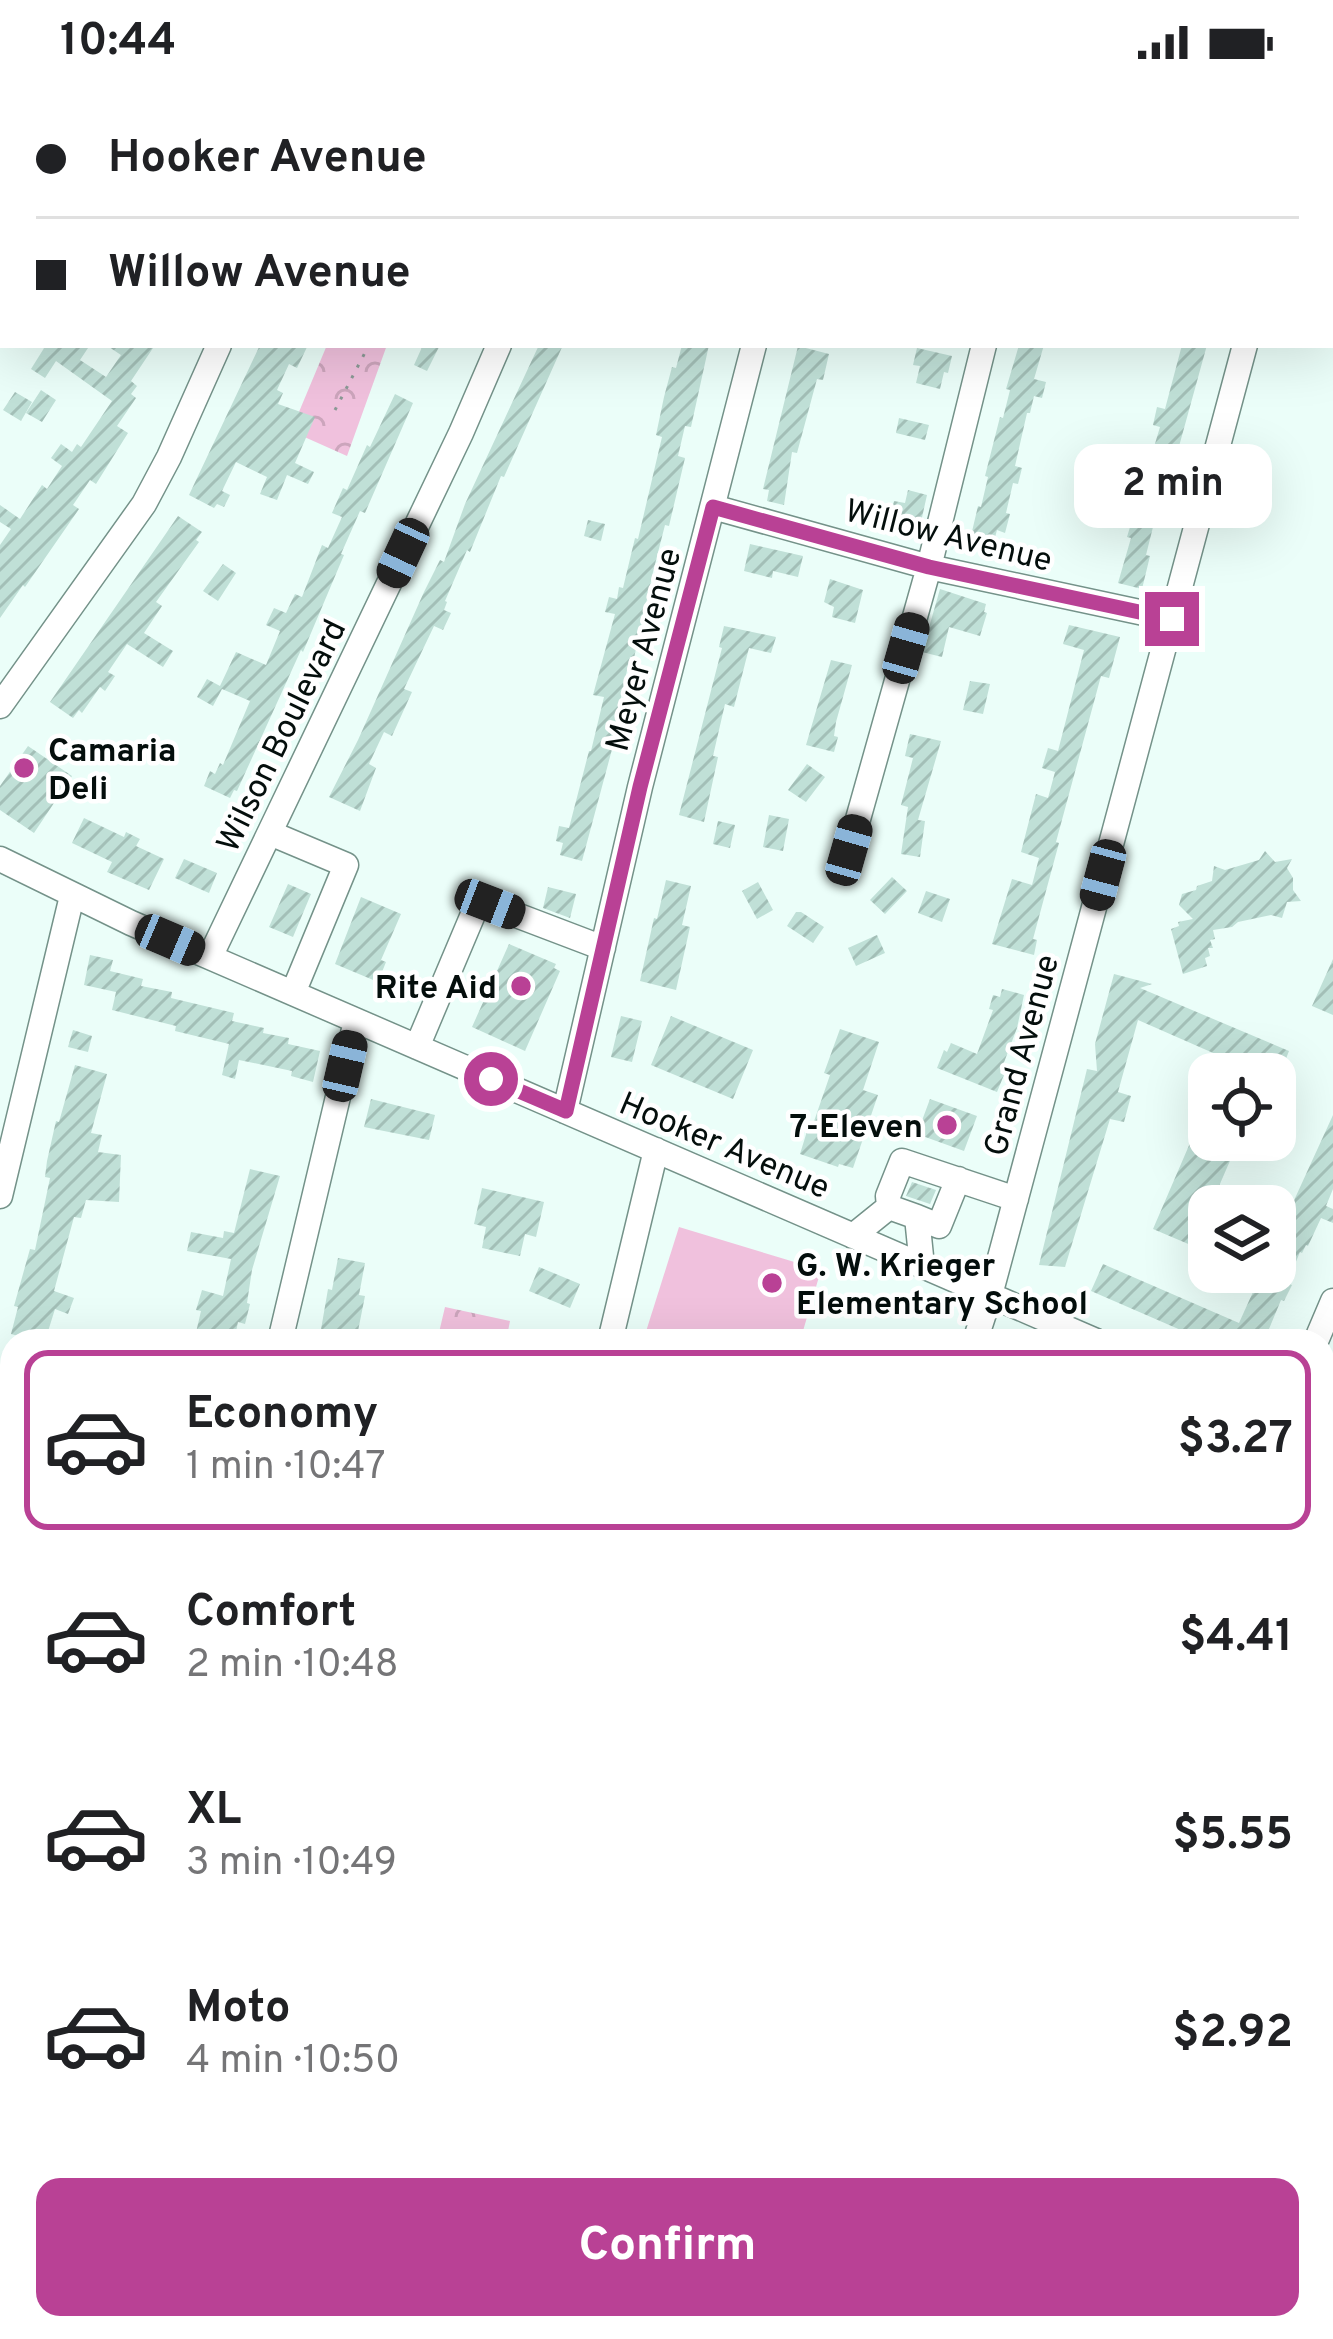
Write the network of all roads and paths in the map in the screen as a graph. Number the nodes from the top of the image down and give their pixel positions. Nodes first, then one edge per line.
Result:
1 (218, 348) edge
2 (367, 348) edge
3 (499, 348) edge
4 (753, 348) edge
5 (983, 348) edge
6 (1244, 348) edge
7 (335, 410) dead end
8 (713, 507) junction
9 (929, 567) junction
10 (1172, 619) junction
11 (0, 706) edge
12 (270, 833) junction
13 (849, 850) dead end
14 (0, 860) edge
15 (72, 896) junction
16 (603, 948) junction
17 (210, 957) junction
18 (293, 993) junction
19 (356, 1021) junction
20 (417, 1047) junction
21 (566, 1111) junction
22 (656, 1150) junction
23 (958, 1180) junction
24 (0, 1196) edge
25 (1016, 1199) junction
26 (889, 1207) junction
27 (917, 1217) junction
28 (853, 1236) junction
29 (922, 1266) junction
30 (990, 1295) junction
31 (1333, 1301) edge
32 (283, 1329) edge
33 (613, 1329) edge
34 (979, 1329) edge
35 (1068, 1329) edge
36 (1321, 1329) edge

1 - 11 street
2 - 7 path
3 - 12 street, Wilson Boulevard
4 - 8 street, Meyer Avenue
5 - 9 street
6 - 10 street, Grand Avenue
8 - 9 street, Willow Avenue
8 - 16 street, Meyer Avenue
9 - 10 street, Willow Avenue
9 - 13 street
10 - 25 street, Grand Avenue
12 - 17 street, Wilson Boulevard
12 - 18 street
14 - 15 street, Hooker Avenue
15 - 17 street, Hooker Avenue
15 - 24 street
16 - 20 street
16 - 21 street, Meyer Avenue
17 - 18 street, Hooker Avenue
18 - 19 street, Hooker Avenue
19 - 20 street, Hooker Avenue
19 - 32 street
20 - 21 street, Hooker Avenue
21 - 22 street, Hooker Avenue
22 - 28 street, Hooker Avenue
22 - 33 street
23 - 25 street
23 - 26 street
23 - 27 street
25 - 30 street, Grand Avenue
26 - 27 street
26 - 28 street
27 - 29 street
28 - 29 street, Hooker Avenue
29 - 30 street, Hooker Avenue
30 - 34 street, Grand Avenue
30 - 35 street, Hooker Avenue
31 - 36 street

